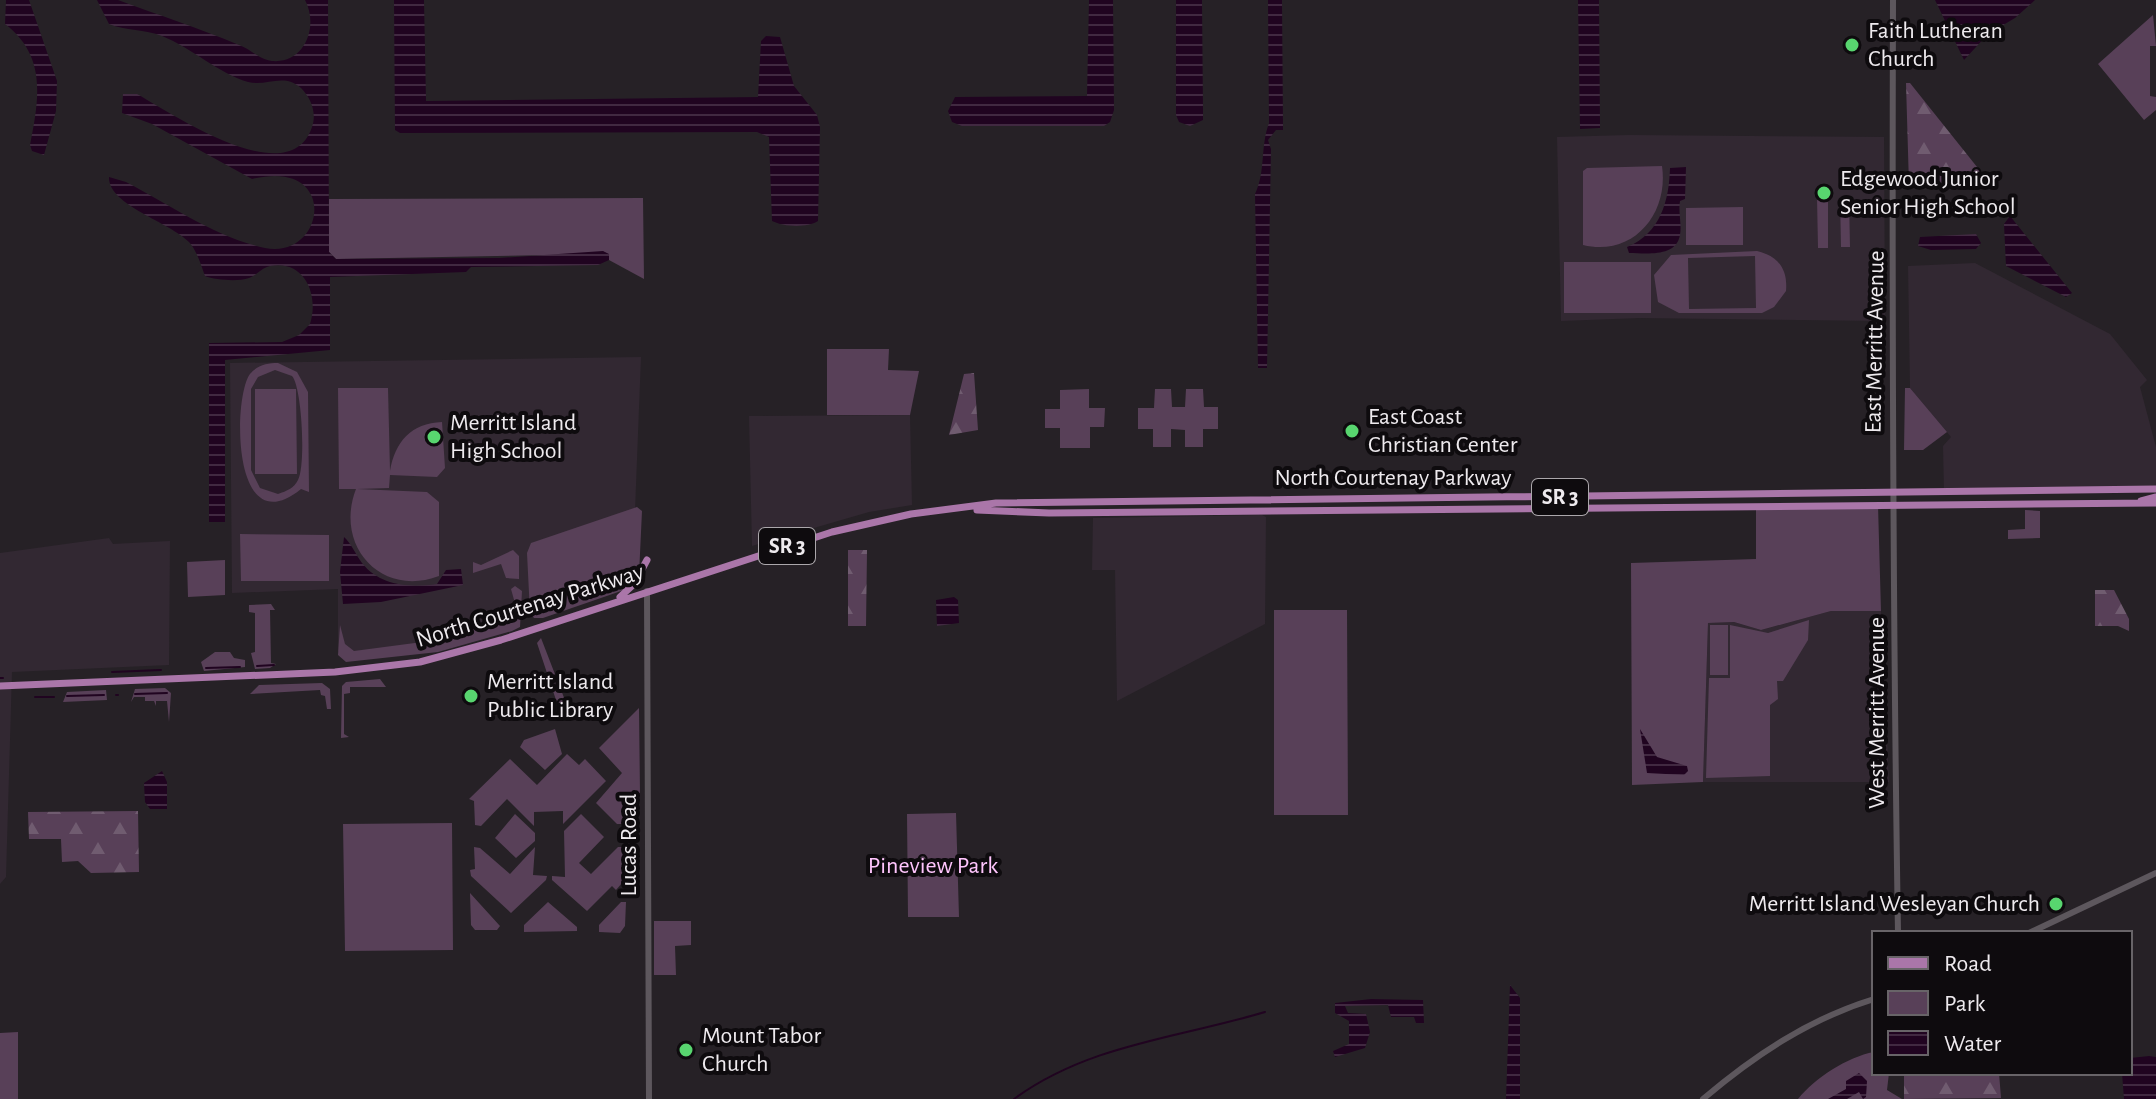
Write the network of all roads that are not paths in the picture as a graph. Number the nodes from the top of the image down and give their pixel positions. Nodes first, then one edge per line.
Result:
1 (1893, 0) edge
2 (2156, 489) edge
3 (1990, 491) junction
4 (2007, 491) junction
5 (2071, 491) junction
6 (2088, 491) junction
7 (1891, 493) junction
8 (2156, 500) edge
9 (2048, 503) junction
10 (2070, 503) junction
11 (1969, 504) junction
12 (1986, 504) junction
13 (1891, 505) junction
14 (967, 509) junction
15 (647, 560) dead end
16 (647, 591) junction
17 (615, 601) junction
18 (0, 686) edge
19 (2156, 873) edge
20 (1898, 931) edge
21 (2033, 931) edge
22 (1872, 1000) edge
23 (649, 1099) edge
24 (1703, 1099) edge

1 - 7 street, East Merritt Avenue
2 - 6 main road, North Courtenay Parkway / SR 3
3 - 4 main road, North Courtenay Parkway / SR 3
3 - 7 main road, North Courtenay Parkway / SR 3
3 - 11 main road
4 - 5 main road, North Courtenay Parkway / SR 3
4 - 12 main road
5 - 6 main road, North Courtenay Parkway / SR 3
5 - 9 main road
6 - 10 main road
7 - 13 street, West Merritt Avenue
7 - 14 main road, North Courtenay Parkway / SR 3
8 - 10 main road, North Courtenay Parkway / SR 3
9 - 10 main road, North Courtenay Parkway / SR 3
9 - 12 main road, North Courtenay Parkway / SR 3
11 - 12 main road, North Courtenay Parkway / SR 3
11 - 13 main road, North Courtenay Parkway / SR 3
13 - 14 main road, North Courtenay Parkway / SR 3
13 - 20 street, West Merritt Avenue
14 - 16 main road, North Courtenay Parkway / SR 3
15 - 17 main road
16 - 17 main road, North Courtenay Parkway / SR 3
16 - 23 street, Lucas Road
17 - 18 main road, North Courtenay Parkway / SR 3
19 - 21 street
22 - 24 street

